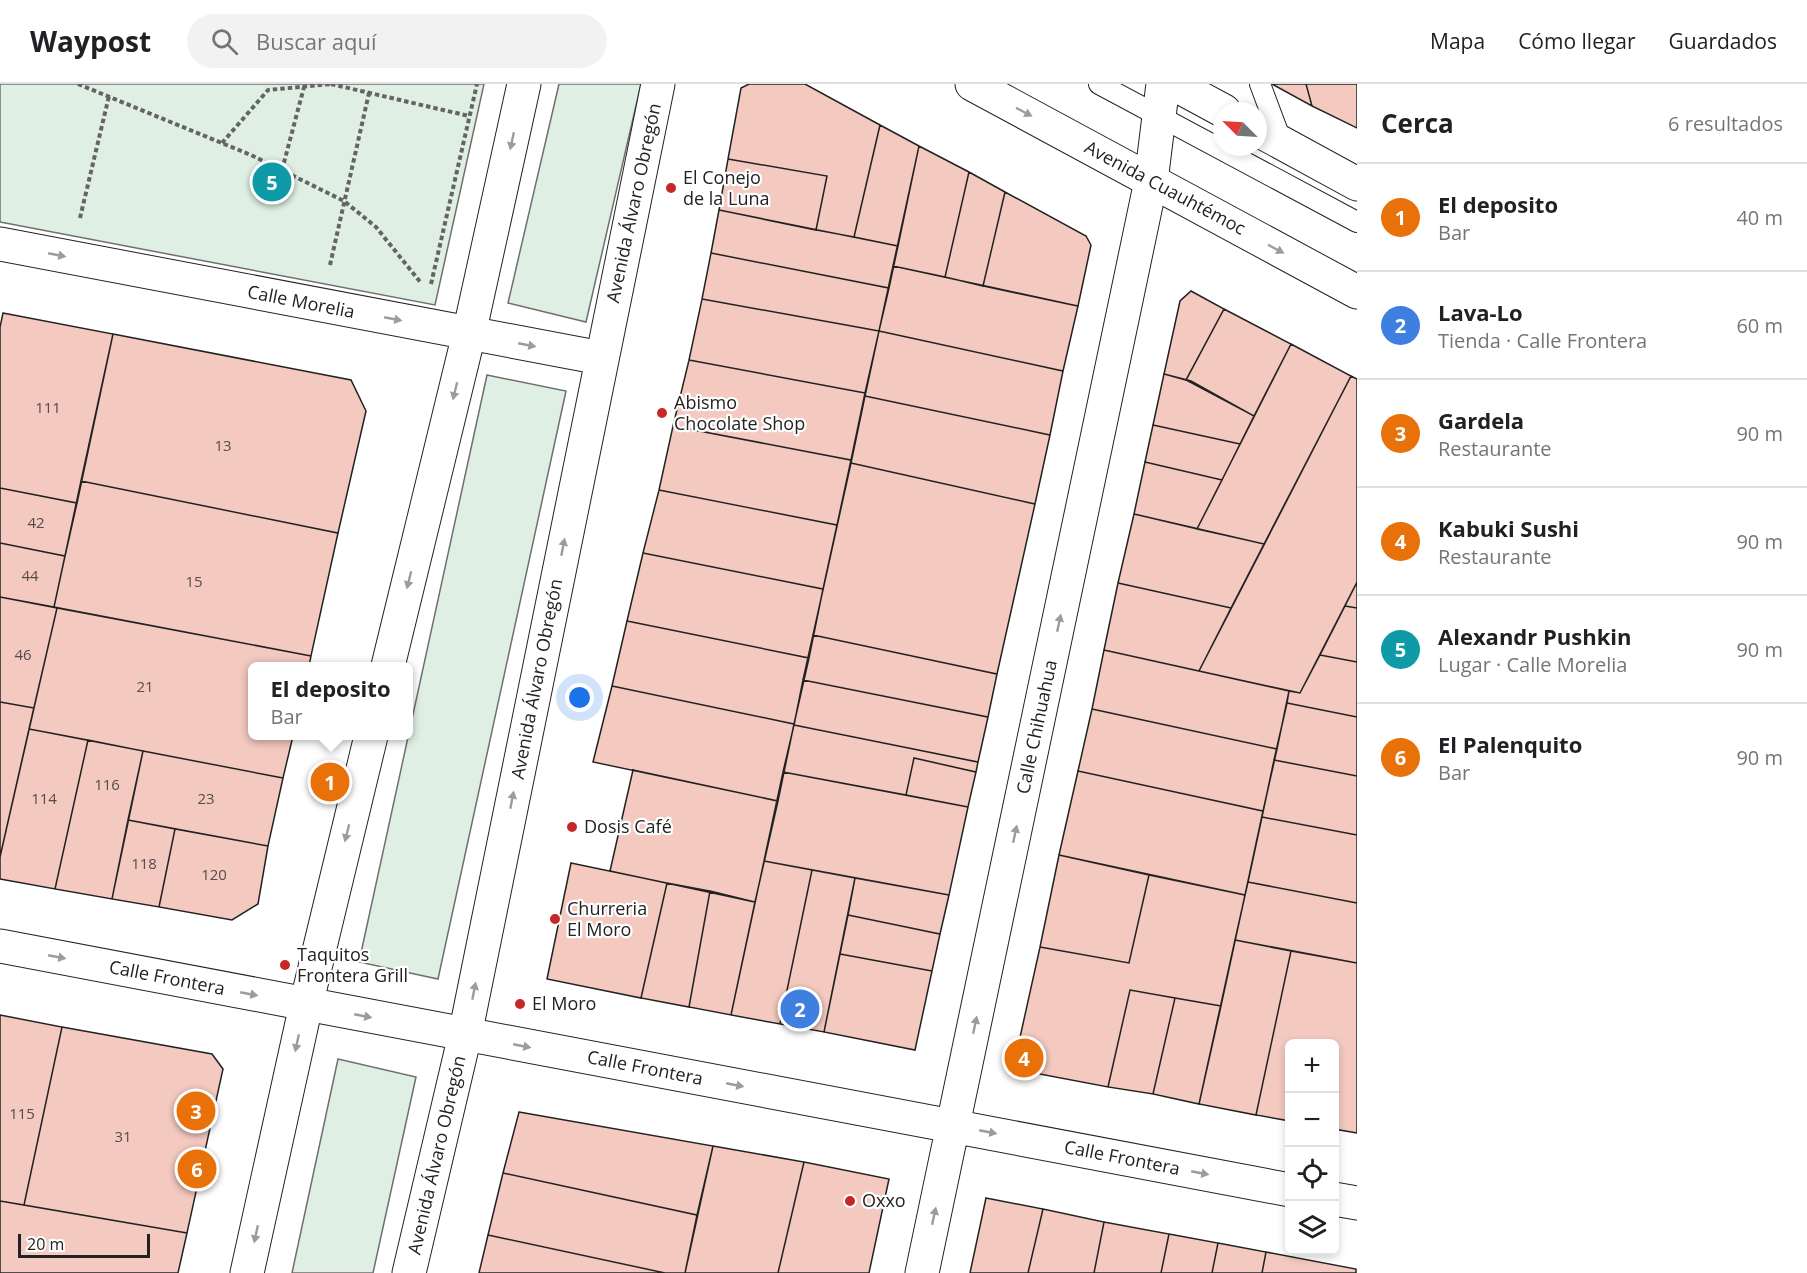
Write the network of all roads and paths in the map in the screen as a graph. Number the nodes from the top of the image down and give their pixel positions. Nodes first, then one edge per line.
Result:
1 (78, 84) edge
2 (331, 84) edge
3 (477, 84) edge
4 (524, 84) edge
5 (658, 84) edge
6 (972, 84) edge
7 (1099, 84) edge
8 (1163, 84) edge
9 (1174, 84) edge
10 (1260, 84) edge
11 (304, 87) junction
12 (369, 93) junction
13 (109, 96) junction
14 (1213, 105) edge
15 (469, 116) junction
16 (1159, 116) junction
17 (1270, 136) edge
18 (222, 143) junction
19 (282, 170) junction
20 (1151, 181) junction
21 (1357, 184) edge
22 (344, 201) junction
23 (79, 222) dead end
24 (1357, 222) edge
25 (0, 244) edge
26 (398, 257) dead end
27 (328, 272) dead end
28 (429, 292) dead end
29 (1357, 292) edge
30 (469, 334) junction
31 (601, 358) junction
32 (389, 662) edge
33 (370, 740) edge
34 (0, 946) edge
35 (306, 1005) junction
36 (465, 1035) junction
37 (954, 1126) junction
38 (1285, 1189) edge
39 (1339, 1200) edge
40 (1357, 1203) edge
41 (247, 1273) edge
42 (409, 1273) edge
43 (922, 1273) edge

1 - 13 path
2 - 11 path
2 - 12 path
3 - 15 path
4 -> 30 street
5 - 31 street, Avenida Álvaro Obregón
6 -> 20 street, Avenida Cuauhtémoc
7 - 16 lane
8 - 16 street, Calle Chihuahua
9 - 14 street
10 - 17 lane
11 - 18 path
11 - 19 path
12 - 15 path
12 - 22 path
13 - 18 path
13 - 23 path
15 - 28 path
16 - 20 street, Calle Chihuahua
16 - 24 lane
17 - 21 street
18 - 19 path
19 - 22 path
20 -> 29 street, Avenida Cuauhtémoc
37 -> 20 street, Calle Chihuahua
22 - 26 path
22 - 27 path
25 -> 30 street, Calle Morelia
30 -> 31 street, Calle Morelia
30 -> 32 street
36 -> 31 street, Avenida Álvaro Obregón
33 -> 35 street
34 -> 35 street, Calle Frontera
35 -> 36 street, Calle Frontera
35 -> 41 street
36 -> 37 street, Calle Frontera
36 - 42 street, Avenida Álvaro Obregón
37 -> 38 street, Calle Frontera
43 -> 37 street, Calle Chihuahua
39 - 40 street

